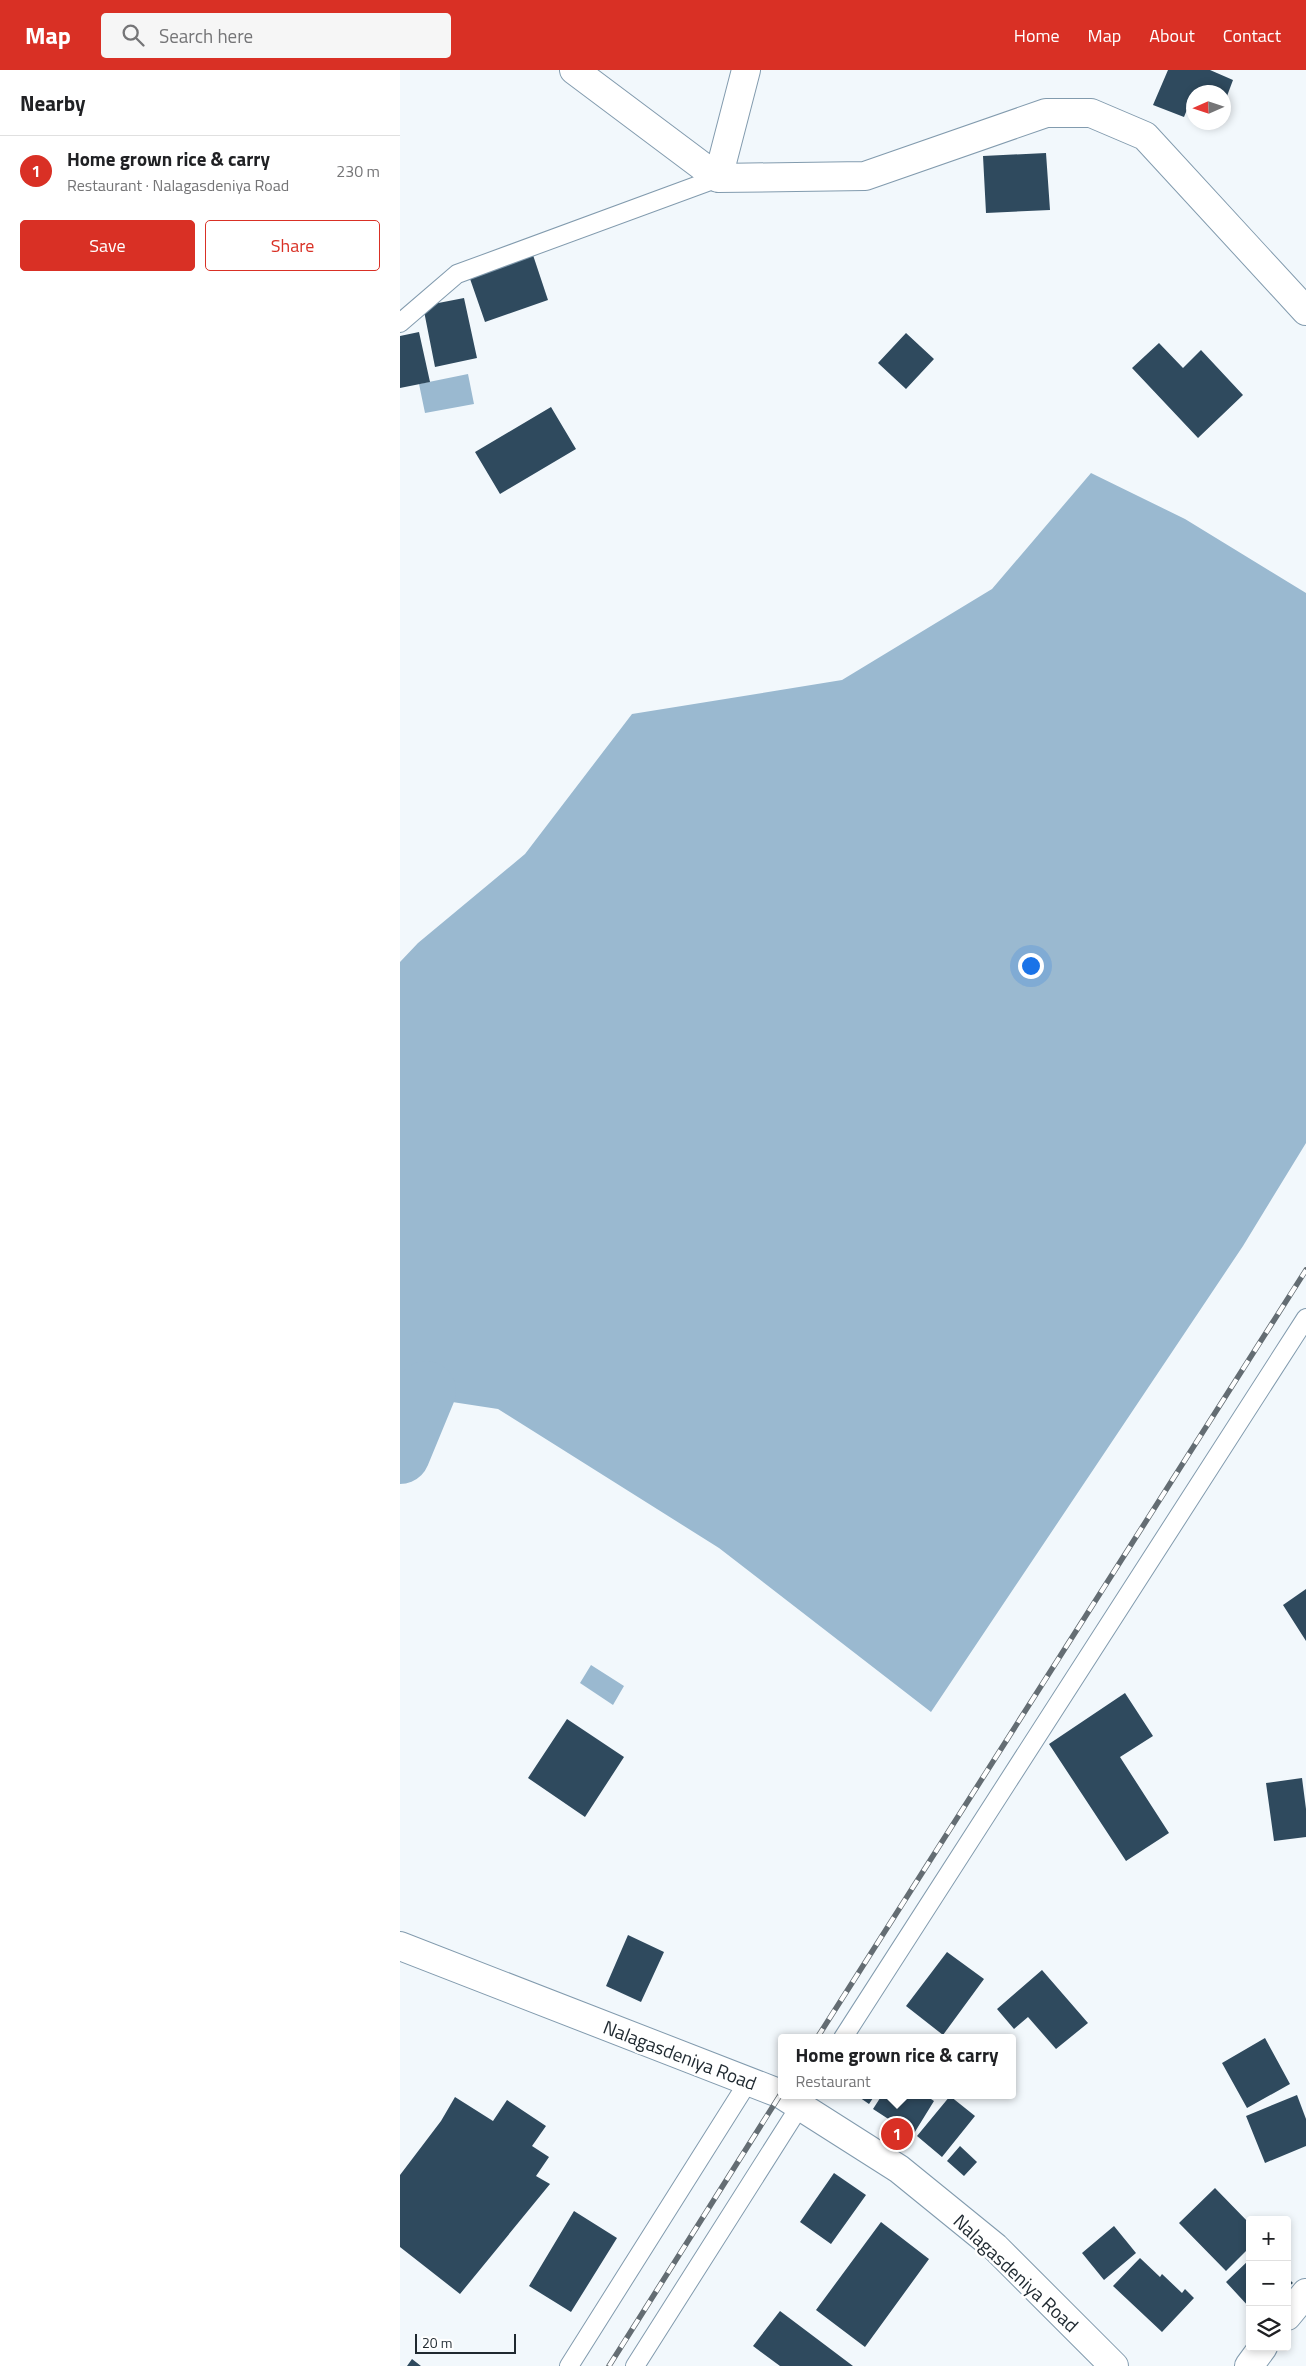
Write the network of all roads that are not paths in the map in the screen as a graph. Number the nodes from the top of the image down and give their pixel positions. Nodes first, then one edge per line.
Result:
1 (574, 70) edge
2 (746, 70) edge
3 (718, 178) junction
4 (1306, 311) edge
5 (400, 323) edge
6 (1306, 1318) edge
7 (400, 1946) edge
8 (846, 2034) edge
9 (748, 2082) junction
10 (778, 2093) edge
11 (803, 2101) edge
12 (1306, 2292) edge
13 (1291, 2311) edge
14 (1260, 2351) edge
15 (569, 2366) edge
16 (636, 2366) edge
17 (1114, 2366) edge
18 (1249, 2366) edge

1 - 3 main road
2 - 3 main road
3 - 4 main road
3 - 5 lane
6 - 8 lane
7 - 9 main road, Nalagasdeniya Road
9 - 10 main road, Nalagasdeniya Road
9 - 15 lane
11 - 16 lane
11 - 17 main road, Nalagasdeniya Road
12 - 13 main road
14 - 18 main road

